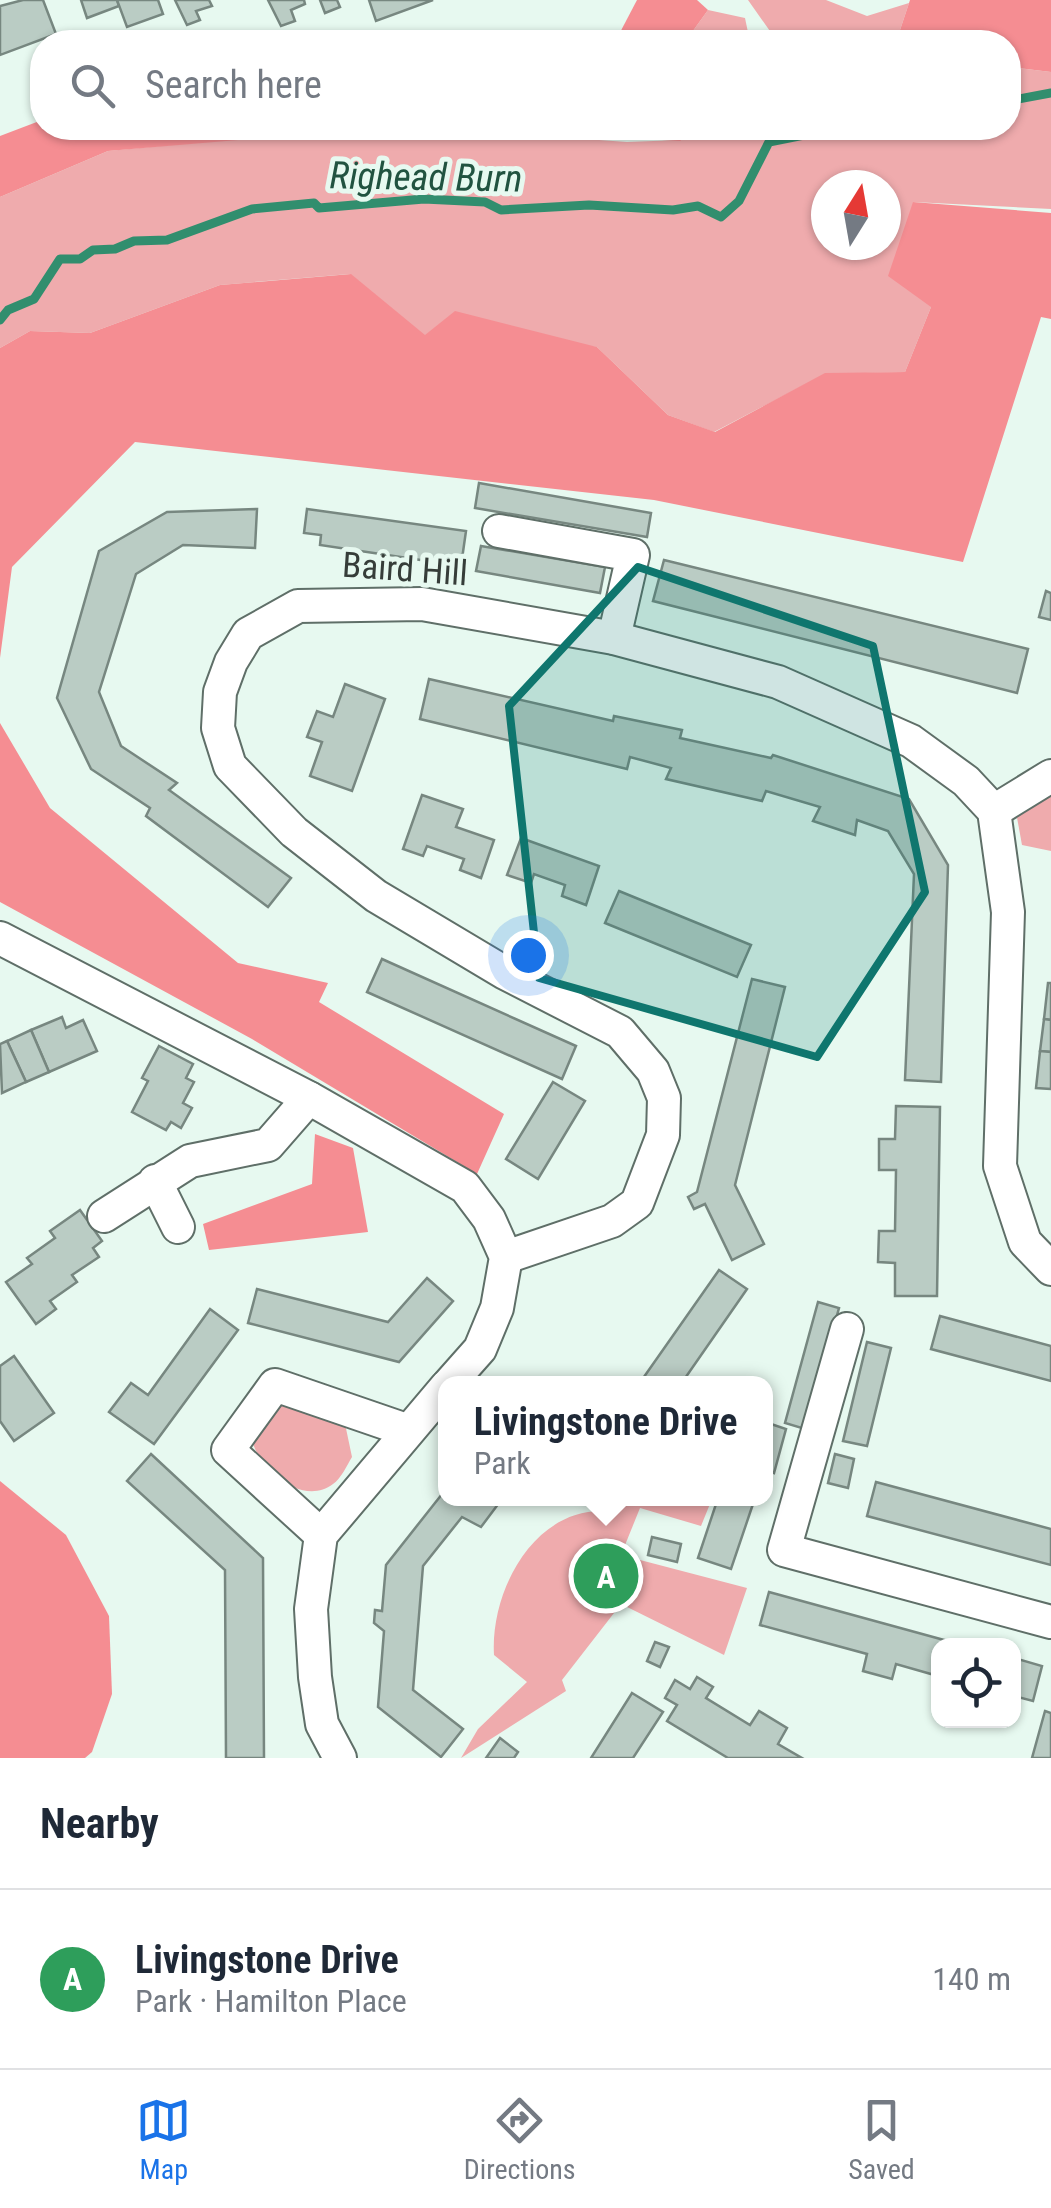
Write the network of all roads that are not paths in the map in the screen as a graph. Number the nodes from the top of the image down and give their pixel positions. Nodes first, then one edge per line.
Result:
1 (499, 531) dead end
2 (614, 638) junction
3 (1051, 776) edge
4 (994, 812) junction
5 (1, 942) edge
6 (310, 1098) junction
7 (155, 1181) junction
8 (104, 1216) dead end
9 (178, 1226) dead end
10 (506, 1257) junction
11 (1051, 1269) edge
12 (847, 1329) dead end
13 (456, 1376) edge
14 (438, 1396) edge
15 (406, 1430) junction
16 (321, 1534) junction
17 (1051, 1622) edge
18 (340, 1758) edge

1 - 2 street
2 - 4 street, Baird Hill
2 - 10 street, Baird Hill
3 - 4 street
4 - 11 street
5 - 6 street
6 - 7 street
6 - 10 street
7 - 8 street
7 - 9 street
10 - 13 street
12 - 17 street
14 - 15 street
15 - 16 street
15 - 16 street
16 - 18 street

